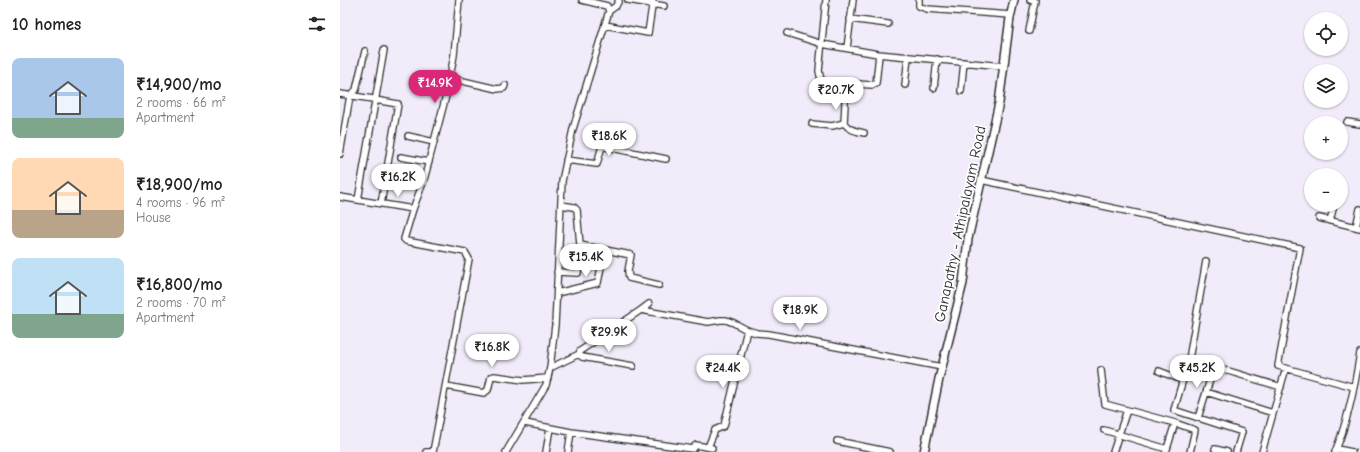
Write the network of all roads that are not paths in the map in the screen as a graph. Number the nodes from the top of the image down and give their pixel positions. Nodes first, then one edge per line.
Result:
1 (459, 0) edge
2 (582, 0) edge
3 (619, 0) edge
4 (628, 0) edge
5 (826, 0) edge
6 (853, 0) edge
7 (919, 0) edge
8 (1014, 0) edge
9 (1030, 0) edge
10 (653, 2) edge
11 (664, 6) dead end
12 (609, 11) junction
13 (1010, 15) junction
14 (850, 19) junction
15 (888, 24) dead end
16 (605, 25) junction
17 (1029, 31) dead end
18 (787, 33) dead end
19 (822, 44) junction
20 (847, 48) junction
21 (365, 50) dead end
22 (384, 50) dead end
23 (879, 55) junction
24 (908, 57) junction
25 (937, 59) junction
26 (964, 62) junction
27 (1003, 66) junction
28 (450, 78) junction
29 (846, 84) junction
30 (505, 85) dead end
31 (905, 85) dead end
32 (934, 88) dead end
33 (961, 91) dead end
34 (340, 94) edge
35 (350, 96) junction
36 (375, 100) junction
37 (1348, 122) edge
38 (844, 123) junction
39 (812, 124) dead end
40 (1360, 124) edge
41 (864, 134) dead end
42 (408, 136) dead end
43 (434, 142) junction
44 (340, 154) edge
45 (401, 157) dead end
46 (666, 159) dead end
47 (566, 160) junction
48 (428, 162) junction
49 (981, 180) junction
50 (340, 197) edge
51 (358, 200) junction
52 (381, 204) junction
53 (561, 205) junction
54 (1360, 209) edge
55 (413, 210) junction
56 (1332, 212) edge
57 (1319, 218) dead end
58 (1330, 221) junction
59 (1358, 228) edge
60 (580, 246) junction
61 (604, 251) junction
62 (1206, 261) dead end
63 (557, 272) junction
64 (659, 285) dead end
65 (557, 293) junction
66 (650, 304) dead end
67 (641, 310) junction
68 (747, 330) junction
69 (1360, 353) edge
70 (578, 354) junction
71 (1189, 359) junction
72 (633, 366) dead end
73 (942, 367) junction
74 (1214, 367) junction
75 (550, 368) junction
76 (1286, 368) junction
77 (1100, 370) dead end
78 (1159, 371) dead end
79 (1358, 372) edge
80 (548, 378) junction
81 (1182, 380) junction
82 (446, 386) junction
83 (1281, 387) junction
84 (1354, 387) junction
85 (1206, 392) junction
86 (1127, 410) junction
87 (1273, 413) junction
88 (1198, 418) junction
89 (525, 422) junction
90 (1175, 423) junction
91 (550, 428) junction
92 (1104, 430) dead end
93 (571, 432) junction
94 (1119, 434) junction
95 (837, 441) dead end
96 (1215, 449) dead end
97 (693, 450) edge
98 (1166, 450) edge
99 (1336, 451) edge
100 (426, 452) edge
101 (433, 452) edge
102 (506, 452) edge
103 (546, 452) edge
104 (568, 452) edge
105 (890, 452) edge
106 (925, 452) edge
107 (1113, 452) edge
108 (1190, 452) edge
109 (1227, 452) edge
110 (1236, 452) edge
111 (1262, 452) edge
112 (1352, 452) edge

1 - 28 street
2 - 12 street
3 - 12 street
4 - 10 street
5 - 19 street
6 - 14 street
7 - 13 street
8 - 13 main road, Ganapathy - Athipalayam Road
9 - 17 street
10 - 11 street
10 - 16 street
12 - 16 street
13 - 27 main road, Ganapathy - Athipalayam Road
14 - 15 street
14 - 20 street
16 - 47 street
18 - 19 street
19 - 20 street
19 - 29 street
20 - 23 street
21 - 35 street
22 - 36 street
23 - 24 street
23 - 29 street
24 - 25 street
24 - 31 street
25 - 26 street
25 - 32 street
26 - 27 street
26 - 33 street
27 - 49 main road, Ganapathy - Athipalayam Road
28 - 30 street
28 - 43 street
29 - 38 street
34 - 35 street
35 - 36 street
35 - 44 street
36 - 51 street
36 - 52 street
37 - 40 street
38 - 39 street
38 - 41 street
42 - 43 street
43 - 48 street
45 - 48 street
46 - 47 street
47 - 53 street
48 - 55 street
49 - 73 main road, Ganapathy - Athipalayam Road
49 - 76 street
50 - 51 street
51 - 52 street
52 - 55 street
53 - 60 street
53 - 63 street
54 - 59 street
55 - 82 street
56 - 58 street
57 - 58 street
58 - 59 street
60 - 61 street
60 - 63 street
61 - 64 street
61 - 65 street
62 - 71 street
63 - 65 street
65 - 75 street
66 - 67 street
67 - 68 street
67 - 70 street
68 - 73 street
68 - 97 street
69 - 79 street
70 - 72 street
70 - 75 street
71 - 74 street
71 - 81 street
73 - 106 main road, Ganapathy - Athipalayam Road
74 - 83 street
74 - 85 street
75 - 80 street
76 - 83 street
76 - 84 street
77 - 86 street
78 - 81 street
79 - 84 street
80 - 82 street
80 - 89 street
81 - 88 street
82 - 101 street
83 - 87 street
84 - 99 street
85 - 87 street
85 - 88 street
86 - 90 street
86 - 94 street
87 - 111 street
88 - 110 street
89 - 91 street
89 - 102 street
90 - 98 street
90 - 108 street
91 - 93 street
91 - 103 street
92 - 94 street
93 - 97 street
93 - 104 street
94 - 98 street
94 - 107 street
95 - 105 street
96 - 109 street
99 - 112 street
100 - 101 street

